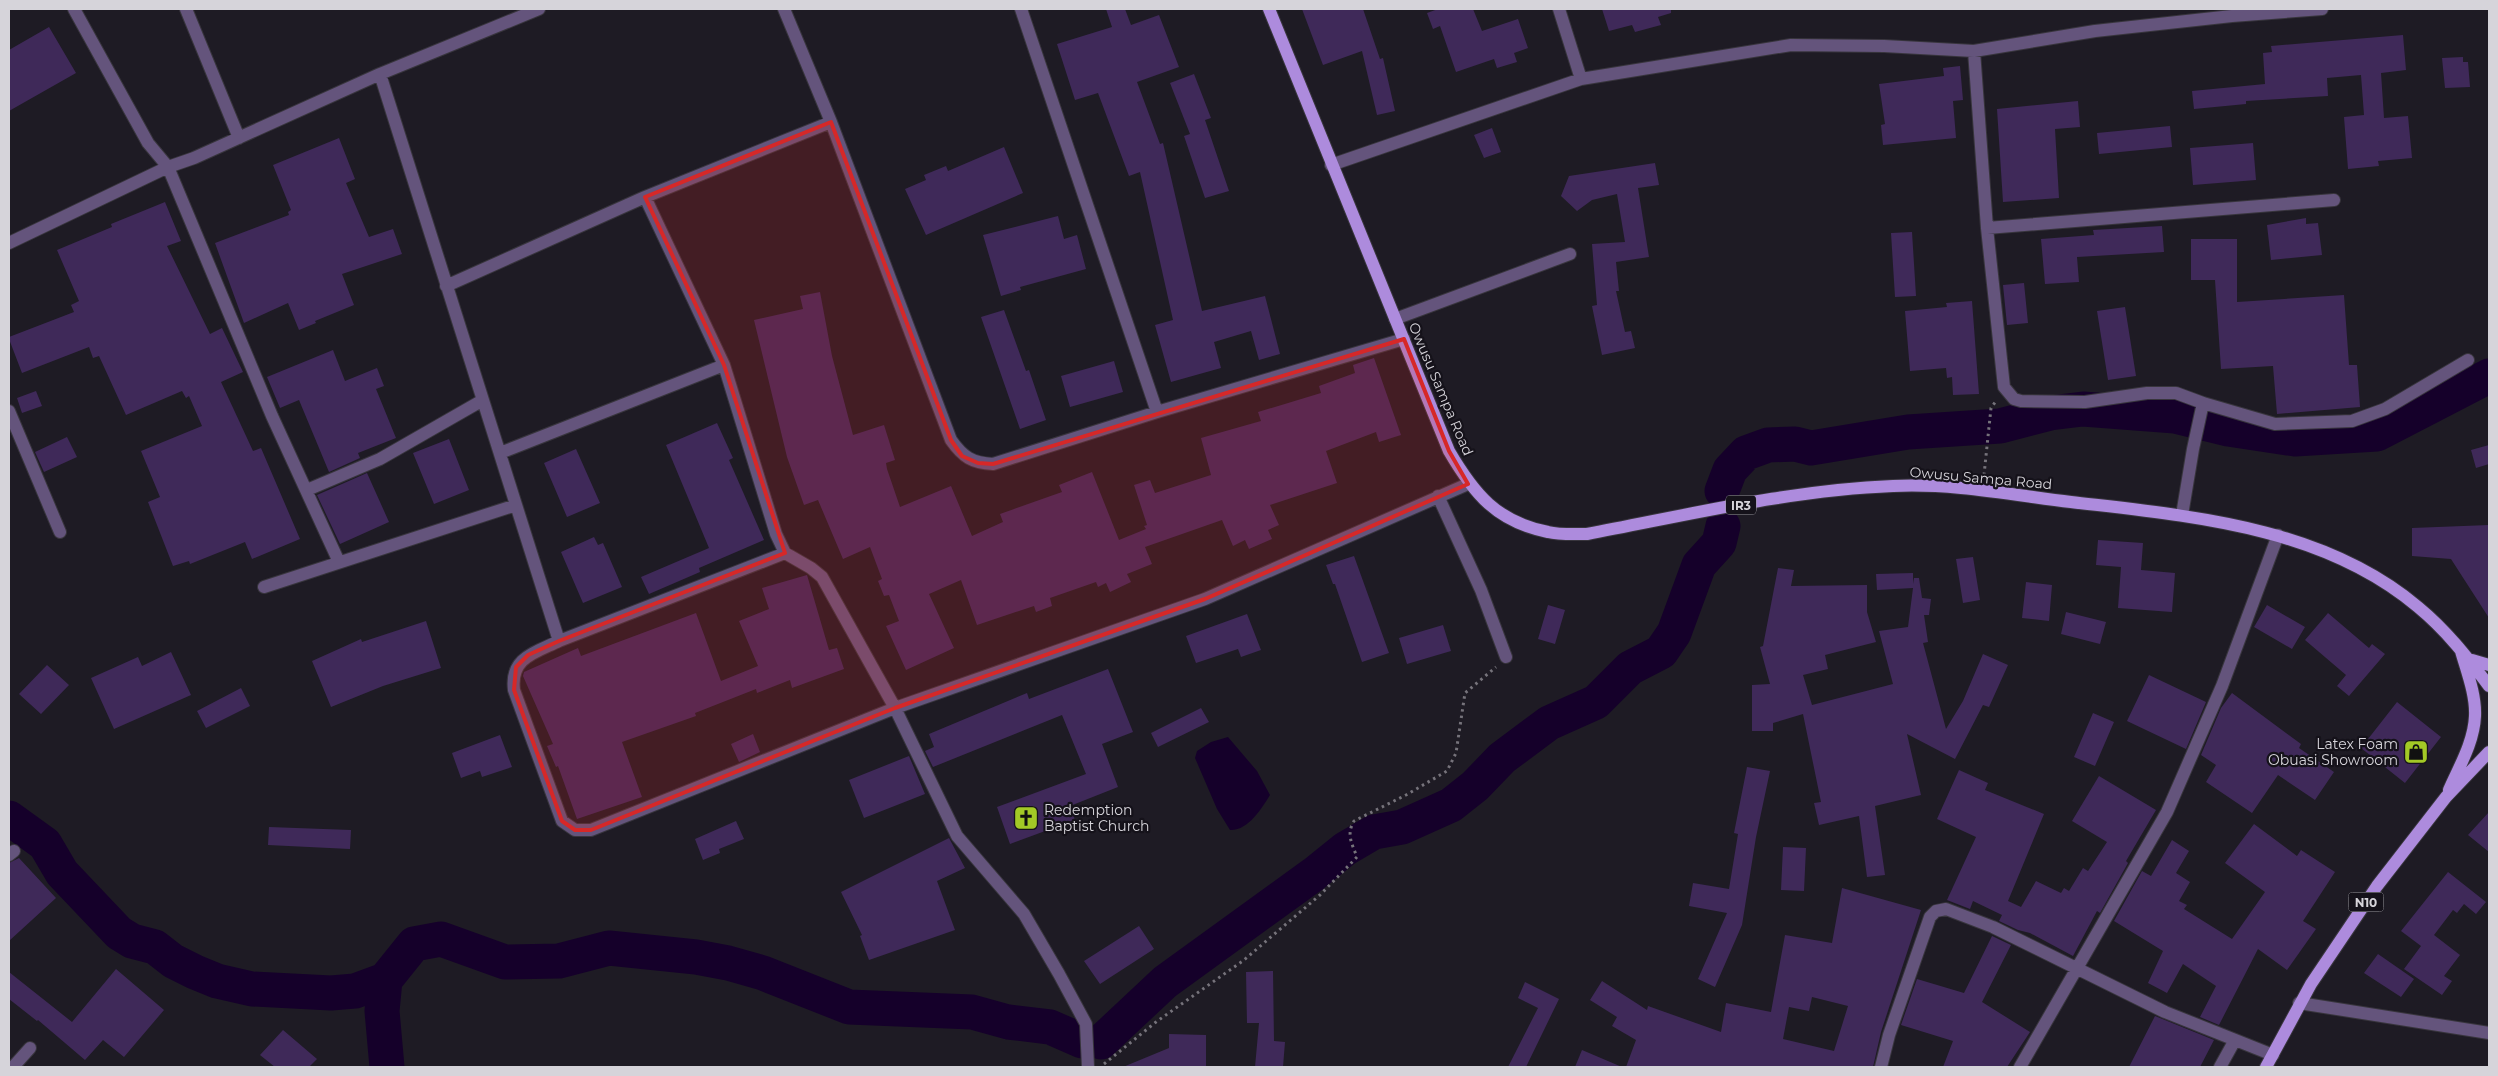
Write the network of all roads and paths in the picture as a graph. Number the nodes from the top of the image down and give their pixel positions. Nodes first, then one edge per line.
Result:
1 (74, 9) edge
2 (186, 9) edge
3 (539, 9) edge
4 (784, 9) edge
5 (1021, 9) edge
6 (1269, 9) edge
7 (1559, 9) edge
8 (2322, 9) edge
9 (1974, 51) junction
10 (380, 74) junction
11 (1581, 79) junction
12 (832, 122) junction
13 (239, 138) junction
14 (1332, 165) junction
15 (168, 167) junction
16 (645, 197) junction
17 (2334, 200) dead end
18 (1987, 228) junction
19 (9, 244) edge
20 (1570, 254) dead end
21 (446, 286) junction
22 (1395, 319) junction
23 (1404, 339) junction
24 (2468, 360) dead end
25 (724, 365) junction
26 (483, 400) junction
27 (2202, 406) junction
28 (1991, 408) dead end
29 (9, 411) edge
30 (1157, 412) junction
31 (500, 453) junction
32 (1468, 484) junction
33 (307, 490) junction
34 (1982, 491) junction
35 (1438, 496) junction
36 (516, 505) junction
37 (2182, 515) junction
38 (60, 532) dead end
39 (2278, 535) junction
40 (784, 553) junction
41 (339, 562) junction
42 (264, 587) dead end
43 (558, 641) junction
44 (2460, 647) junction
45 (1506, 657) joint
46 (2472, 660) junction
47 (2489, 665) edge
48 (2489, 686) edge
49 (895, 708) junction
50 (2489, 752) edge
51 (2446, 797) junction
52 (2078, 970) junction
53 (2299, 1002) junction
54 (2489, 1033) edge
55 (2235, 1040) junction
56 (30, 1048) dead end
57 (2273, 1055) junction
58 (13, 1067) edge
59 (1088, 1067) edge
60 (1099, 1067) edge
61 (1880, 1067) edge
62 (2020, 1067) edge
63 (2220, 1067) edge
64 (2266, 1067) edge

1 - 15 street
2 - 13 street
3 - 10 street
4 - 12 street
5 - 30 street
6 - 14 main road, Owusu Sampa Road / IR3
7 - 11 street
8 - 9 street
9 - 11 street
9 - 18 street
10 - 13 street
10 - 21 street
11 - 14 street
12 - 16 street
12 - 30 street
13 - 15 street
14 - 22 main road, Owusu Sampa Road / IR3
15 - 19 street
15 - 33 street
16 - 21 street
16 - 25 street
17 - 18 street
18 - 27 street
20 - 22 street
21 - 26 street
22 - 23 main road, Owusu Sampa Road / IR3
23 - 30 street
23 - 32 main road, Owusu Sampa Road / IR3
24 - 27 street
25 - 31 street
25 - 40 street
26 - 31 street
26 - 33 street
27 - 37 street
28 - 34 path
29 - 38 street
31 - 36 street
32 - 34 main road, Owusu Sampa Road / IR3
32 - 35 street
33 - 41 street
34 - 37 main road, Owusu Sampa Road / IR3
35 - 45 street
35 - 49 street
36 - 41 street
36 - 43 street
37 - 39 main road, Owusu Sampa Road / IR3
39 - 44 main road, Owusu Sampa Road / IR3
39 - 52 street
40 - 43 street
40 - 49 street
41 - 42 street
43 - 49 street
44 - 46 main road, Owusu Sampa Road / IR3
44 - 51 main road
45 - 60 path
46 - 47 main road
46 - 48 main road, Owusu Sampa Road / IR3
49 - 59 street
50 - 51 main road, N10
51 - 53 main road, N10
52 - 55 street
52 - 61 street
52 - 62 street
53 - 54 street
53 - 57 main road, N10
55 - 57 street
55 - 63 street
56 - 58 street
57 - 64 main road, N10

